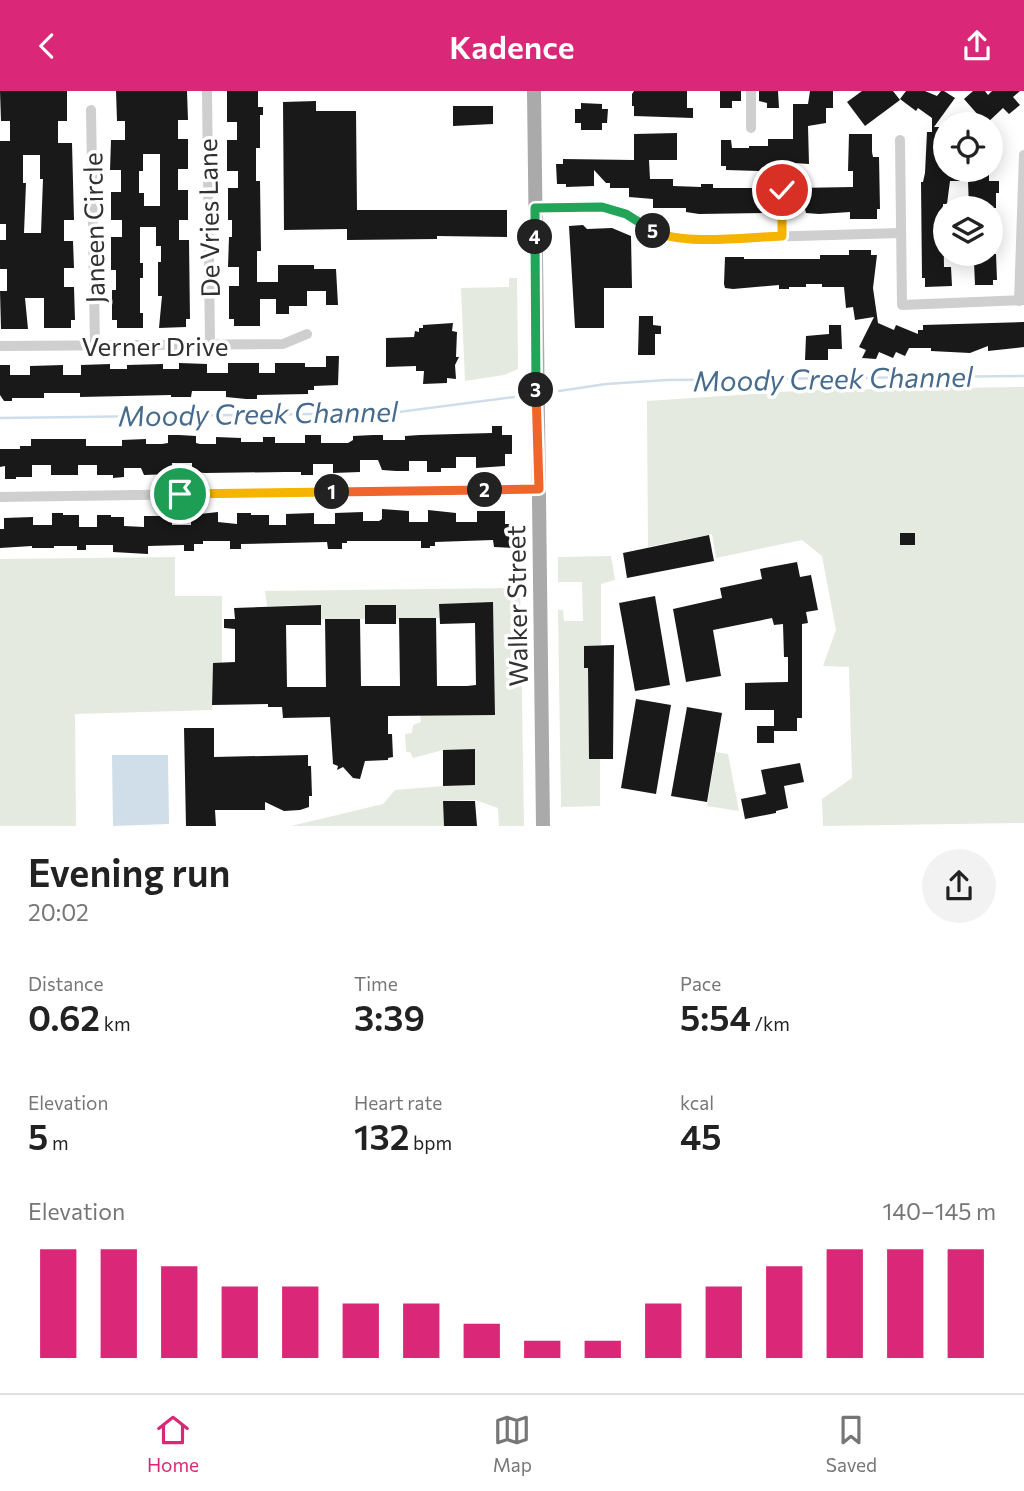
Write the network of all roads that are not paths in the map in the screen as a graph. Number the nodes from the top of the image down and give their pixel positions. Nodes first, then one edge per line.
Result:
1 (207, 91) edge
2 (534, 91) edge
3 (751, 91) edge
4 (91, 110) dead end
5 (751, 128) dead end
6 (900, 140) dead end
7 (1024, 155) edge
8 (782, 190) dead end
9 (535, 208) junction
10 (901, 233) junction
11 (782, 236) junction
12 (1021, 300) edge
13 (307, 334) dead end
14 (210, 345) junction
15 (0, 346) edge
16 (94, 346) junction
17 (539, 489) junction
18 (0, 497) edge
19 (543, 826) edge

1 - 14 street, De Vries Lane
2 - 9 main road, Walker Street
3 - 5 street
4 - 16 street, Janeen Circle
6 - 10 street
7 - 12 street
8 - 11 street
9 - 11 street
9 - 17 main road, Walker Street
10 - 11 street
10 - 12 street
13 - 14 street, Verner Drive
14 - 16 street, Verner Drive
15 - 16 street, Verner Drive
17 - 18 street
17 - 19 main road, Walker Street

